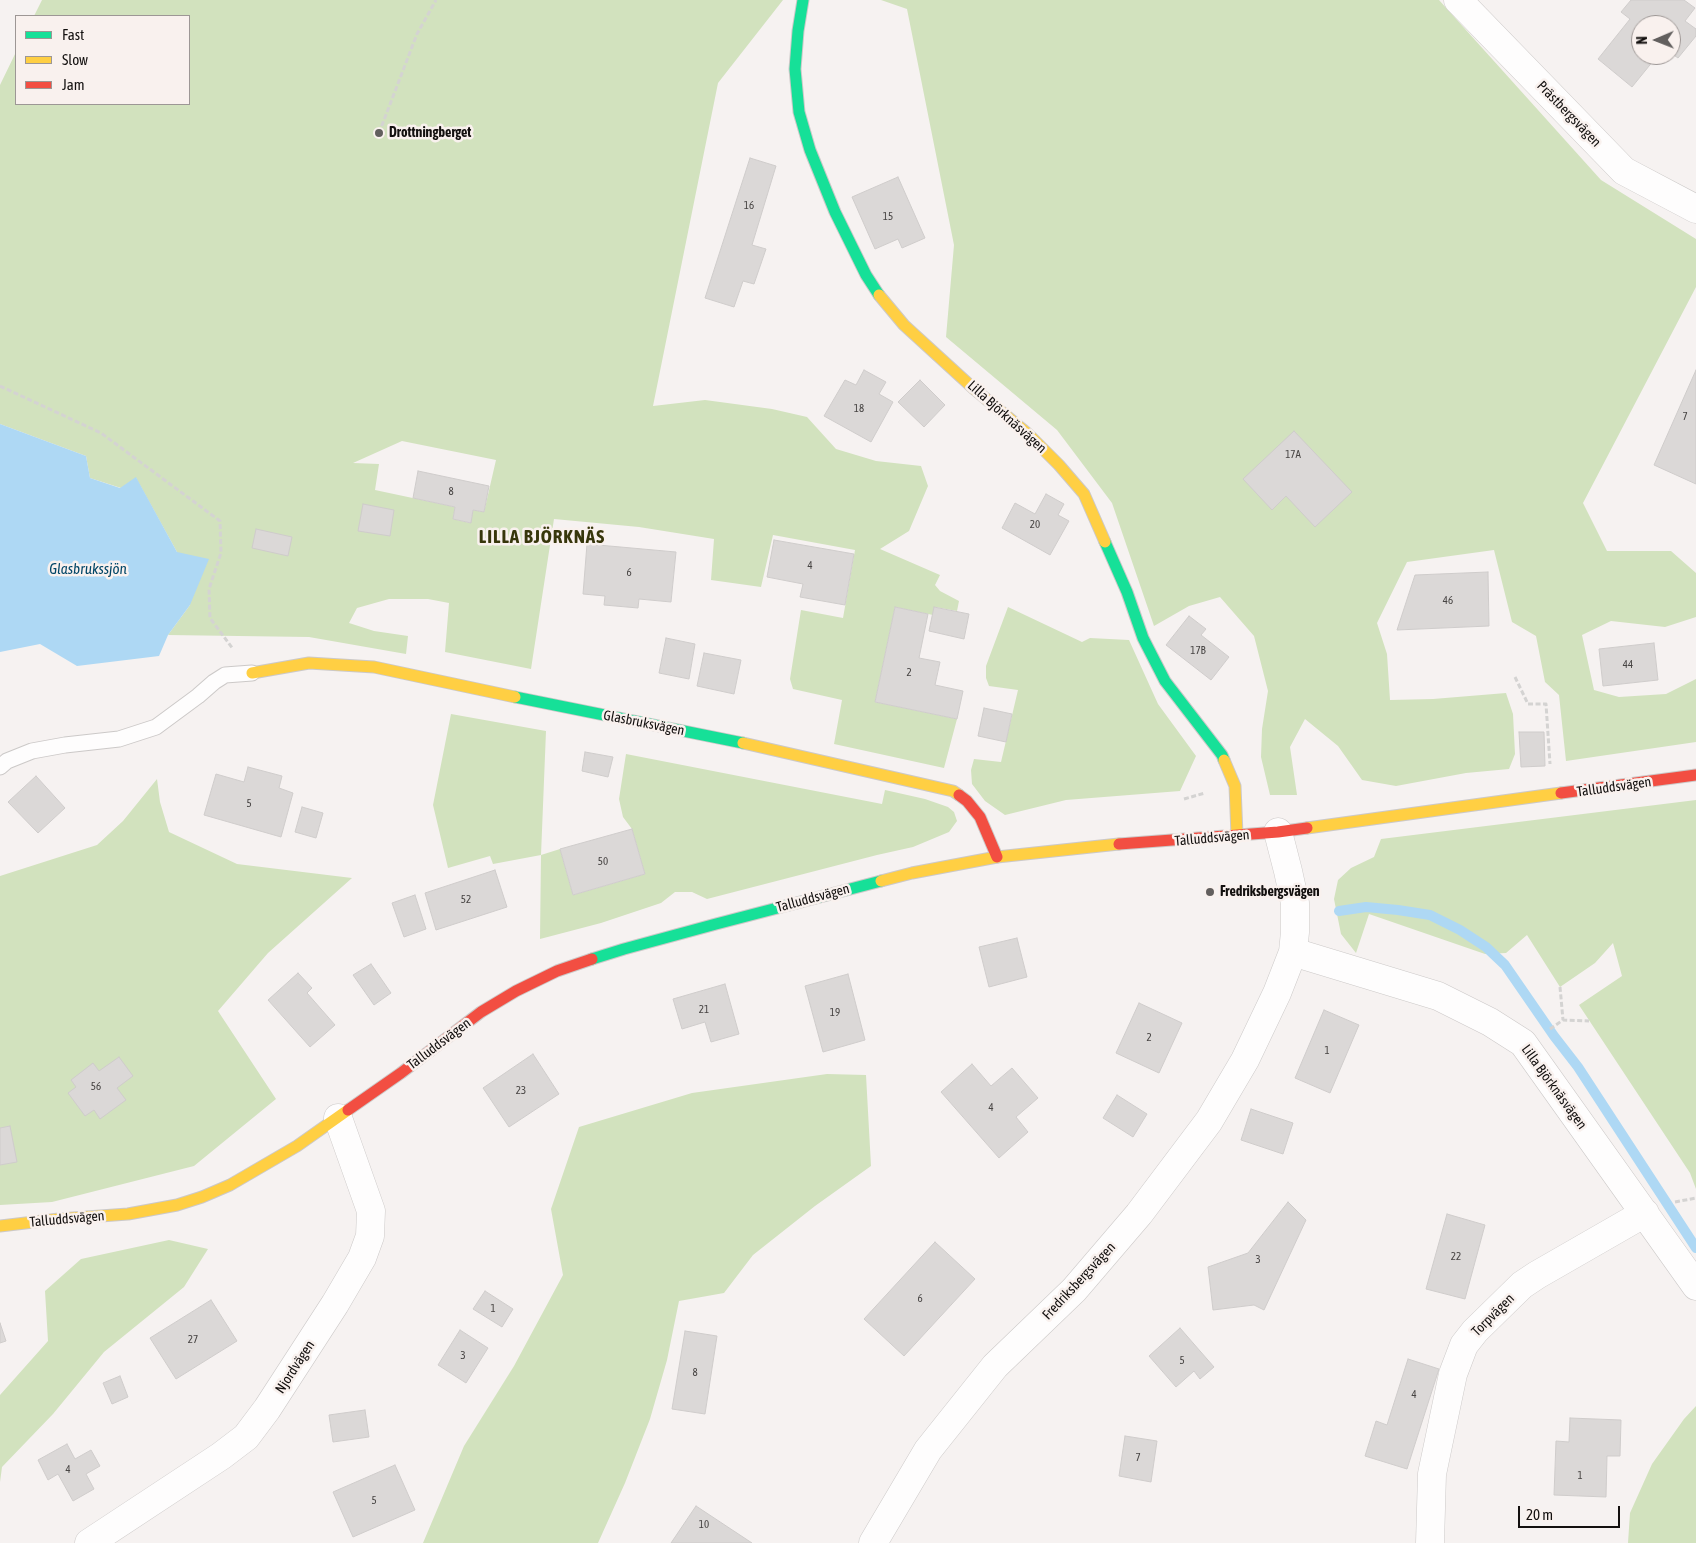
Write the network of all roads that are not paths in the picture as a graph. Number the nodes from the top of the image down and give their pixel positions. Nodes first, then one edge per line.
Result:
1 (803, 0) edge
2 (1458, 0) edge
3 (1696, 209) edge
4 (252, 673) joint
5 (0, 767) edge
6 (1696, 775) edge
7 (1278, 832) junction
8 (1237, 835) junction
9 (997, 858) junction
10 (1293, 952) junction
11 (338, 1118) junction
12 (1645, 1213) junction
13 (0, 1226) edge
14 (1696, 1286) edge
15 (89, 1543) edge
16 (873, 1543) edge
17 (1430, 1543) edge

1 - 8 street, Lilla Björknäsvägen
2 - 3 street, Prästbergsvägen
4 - 5 lane
4 - 9 street, Glasbruksvägen
6 - 7 street, Talluddsvägen
7 - 8 street, Talluddsvägen
7 - 10 street
8 - 9 street, Talluddsvägen
9 - 11 street, Talluddsvägen
10 - 12 street, Lilla Björknäsvägen
10 - 16 street, Fredriksbergsvägen
11 - 13 street, Talluddsvägen
11 - 15 street, Njordvägen
12 - 14 street, Lilla Björknäsvägen
12 - 17 street, Torpvägen

